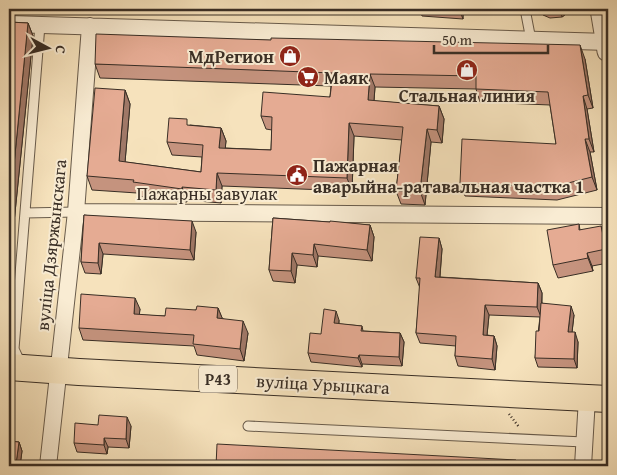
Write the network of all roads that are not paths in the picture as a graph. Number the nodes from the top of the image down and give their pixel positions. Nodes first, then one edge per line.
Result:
1 (525, 9) edge
2 (601, 9) edge
3 (9, 24) edge
4 (40, 25) junction
5 (90, 26) junction
6 (531, 40) junction
7 (608, 45) edge
8 (76, 212) junction
9 (25, 213) junction
10 (608, 216) edge
11 (16, 368) edge
12 (58, 371) junction
13 (598, 398) edge
14 (248, 426) dead end
15 (584, 442) junction
16 (48, 466) edge
17 (583, 466) edge

1 - 6 lane
2 - 7 street
3 - 4 street
4 - 5 street
4 - 9 lane
5 - 6 street
5 - 8 street, вуліца Дзяржынскага
6 - 7 street
8 - 9 lane
8 - 10 street, Пажарны завулак
8 - 12 street, вуліца Дзяржынскага
9 - 11 lane
11 - 12 main road, вуліца Урыцкага / Р43
12 - 13 main road, вуліца Урыцкага / Р43
12 - 16 street, вуліца Дзяржынскага
13 - 15 street
14 - 15 lane
15 - 17 street

